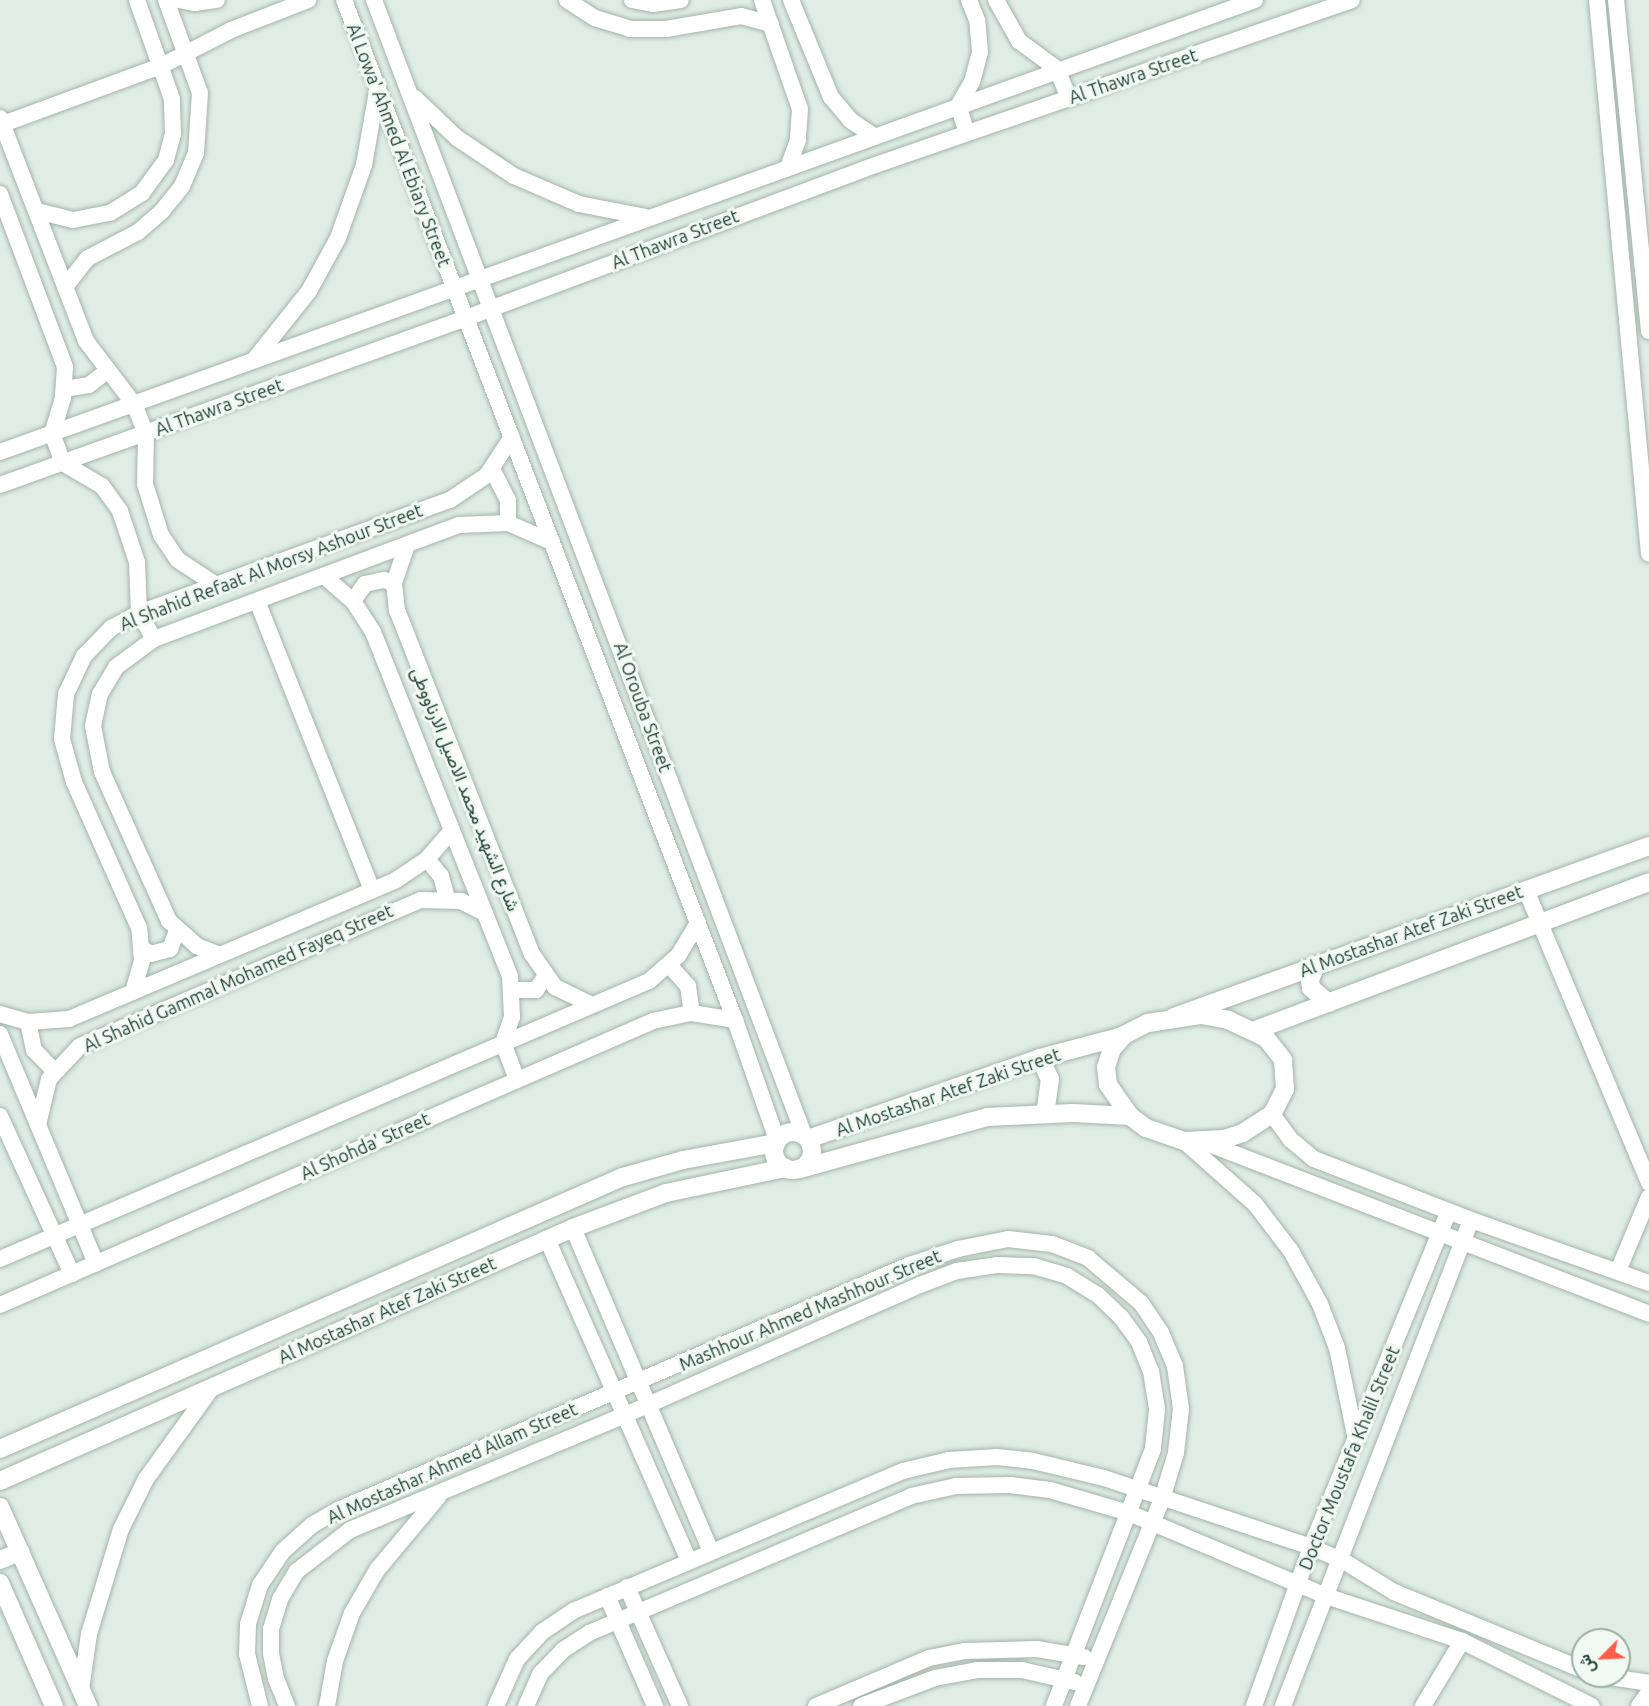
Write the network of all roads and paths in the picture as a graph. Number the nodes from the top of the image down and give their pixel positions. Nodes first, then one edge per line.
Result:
1 (137, 0) edge
2 (166, 0) edge
3 (179, 0) edge
4 (217, 0) edge
5 (308, 0) edge
6 (344, 0) edge
7 (374, 0) edge
8 (567, 0) edge
9 (632, 0) edge
10 (681, 0) edge
11 (762, 0) edge
12 (791, 0) edge
13 (969, 0) edge
14 (996, 0) edge
15 (1255, 0) edge
16 (1353, 0) edge
17 (1597, 0) edge
18 (1616, 0) edge
19 (771, 24) junction
20 (188, 54) junction
21 (163, 65) junction
22 (1057, 69) junction
23 (377, 87) junction
24 (408, 90) junction
25 (1069, 98) junction
26 (958, 106) junction
27 (1, 121) edge
28 (967, 133) junction
29 (875, 137) junction
30 (788, 168) junction
31 (0, 194) edge
32 (36, 211) junction
33 (649, 218) junction
34 (482, 279) junction
35 (66, 286) junction
36 (455, 289) junction
37 (493, 308) junction
38 (466, 318) junction
39 (1649, 331) edge
40 (253, 361) junction
41 (108, 370) junction
42 (64, 389) junction
43 (134, 404) junction
44 (52, 433) junction
45 (146, 434) junction
46 (512, 437) junction
47 (0, 452) edge
48 (63, 463) junction
49 (492, 469) junction
50 (4, 486) edge
51 (508, 523) junction
52 (552, 542) junction
53 (407, 545) junction
54 (1649, 554) edge
55 (324, 576) junction
56 (394, 583) junction
57 (216, 585) junction
58 (257, 601) junction
59 (353, 601) junction
60 (139, 614) junction
61 (154, 639) junction
62 (629, 669) junction
63 (604, 678) junction
64 (452, 830) junction
65 (1649, 846) edge
66 (428, 859) junction
67 (1649, 882) edge
68 (372, 890) junction
69 (1526, 890) junction
70 (447, 898) junction
71 (485, 912) junction
72 (698, 923) junction
73 (1540, 925) junction
74 (177, 931) junction
75 (143, 949) junction
76 (220, 955) junction
77 (1316, 965) junction
78 (670, 966) junction
79 (545, 977) junction
80 (513, 990) junction
81 (133, 992) junction
82 (1328, 1003) junction
83 (592, 1005) junction
84 (692, 1013) junction
85 (0, 1014) edge
86 (1174, 1017) junction
87 (735, 1020) junction
88 (28, 1022) junction
89 (1253, 1031) junction
90 (0, 1034) edge
91 (1123, 1036) junction
92 (502, 1043) junction
93 (1040, 1058) junction
94 (54, 1071) junction
95 (517, 1079) junction
96 (789, 1101) junction
97 (768, 1109) junction
98 (1045, 1114) junction
99 (1272, 1114) junction
100 (0, 1116) edge
101 (1130, 1116) junction
102 (38, 1125) junction
103 (806, 1137) junction
104 (1184, 1141) junction
105 (776, 1142) junction
106 (1204, 1142) junction
107 (1314, 1158) junction
108 (792, 1168) junction
109 (1305, 1179) junction
110 (1649, 1183) edge
111 (1649, 1197) edge
112 (1449, 1212) junction
113 (1471, 1220) junction
114 (79, 1225) junction
115 (573, 1227) junction
116 (1442, 1232) junction
117 (55, 1236) junction
118 (547, 1239) junction
119 (1464, 1241) junction
120 (0, 1259) edge
121 (96, 1264) junction
122 (1625, 1273) junction
123 (72, 1274) junction
124 (1649, 1283) edge
125 (1620, 1302) junction
126 (0, 1305) edge
127 (1649, 1314) edge
128 (639, 1382) junction
129 (211, 1389) junction
130 (615, 1392) junction
131 (648, 1405) junction
132 (625, 1415) junction
133 (21, 1440) junction
134 (1356, 1441) junction
135 (0, 1449) edge
136 (32, 1467) junction
137 (0, 1481) edge
138 (1138, 1490) junction
139 (442, 1493) junction
140 (1162, 1499) junction
141 (0, 1507) edge
142 (1129, 1513) junction
143 (1152, 1524) junction
144 (1311, 1547) junction
145 (711, 1551) junction
146 (20, 1552) junction
147 (0, 1560) edge
148 (1342, 1560) junction
149 (689, 1561) junction
150 (0, 1583) edge
151 (1298, 1584) junction
152 (627, 1587) junction
153 (607, 1596) junction
154 (1326, 1596) junction
155 (638, 1612) junction
156 (618, 1621) junction
157 (248, 1624) junction
158 (271, 1629) junction
159 (1462, 1641) junction
160 (1074, 1654) junction
161 (1097, 1660) junction
162 (1571, 1665) edge
163 (1065, 1679) junction
164 (1631, 1680) edge
165 (1649, 1683) edge
166 (1086, 1686) junction
167 (81, 1689) junction
168 (1649, 1692) edge
169 (54, 1706) edge
170 (88, 1706) edge
171 (260, 1706) edge
172 (287, 1706) edge
173 (327, 1706) edge
174 (496, 1706) edge
175 (526, 1706) edge
176 (655, 1706) edge
177 (680, 1706) edge
178 (816, 1706) edge
179 (861, 1706) edge
180 (1054, 1706) edge
181 (1078, 1706) edge
182 (1254, 1706) edge
183 (1283, 1706) edge
184 (1423, 1706) edge
185 (1592, 1706) edge
186 (1639, 1706) edge

1 - 21 street
2 - 20 street
3 - 4 street
5 - 20 street
6 - 23 street, Al Lowa' Ahmed Al Ebiary Street
7 - 24 street, Al Lowa' Ahmed Al Ebiary Street
8 - 19 street
9 - 10 street
11 - 19 street
12 - 29 street
13 - 26 street
14 - 22 street
15 - 22 street, Al Thawra Street
16 - 25 street, Al Thawra Street
17 - 54 street
18 - 39 street
19 - 30 street
20 - 21 street
20 - 35 street
21 - 27 street
21 - 32 street
22 - 25 street
22 - 26 street, Al Thawra Street
23 - 36 street, Al Lowa' Ahmed Al Ebiary Street
23 - 40 street
24 - 33 street
24 - 34 street, Al Lowa' Ahmed Al Ebiary Street
25 - 28 street, Al Thawra Street
26 - 28 street
26 - 29 street, Al Thawra Street
27 - 32 street
28 - 37 street, Al Thawra Street
29 - 30 street, Al Thawra Street
30 - 33 street, Al Thawra Street
31 - 42 street
32 - 35 street
33 - 34 street, Al Thawra Street
34 - 36 street, Al Thawra Street
34 - 37 street, Al Orouba Street
35 - 41 street
36 - 38 street, Al Orouba Street
36 - 40 street, Al Thawra Street
37 - 38 street, Al Thawra Street
37 - 62 street, Al Orouba Street
38 - 45 street, Al Thawra Street
38 - 46 street, Al Orouba Street
40 - 43 street, Al Thawra Street
41 - 42 street
41 - 43 street
42 - 44 street
43 - 44 street, Al Thawra Street
43 - 45 street
44 - 47 street, Al Thawra Street
44 - 48 street
45 - 48 street, Al Thawra Street
45 - 57 street
46 - 49 street, Al Shahid Refaat Al Morsy Ashour Street
46 - 52 street, Al Orouba Street
48 - 50 street, Al Thawra Street
48 - 60 street
49 - 51 street
49 - 57 street, Al Shahid Refaat Al Morsy Ashour Street
51 - 52 street, Al Shahid Refaat Al Morsy Ashour Street
51 - 53 street, Al Shahid Refaat Al Morsy Ashour Street
52 - 63 street, Al Orouba Street
53 - 55 street, Al Shahid Refaat Al Morsy Ashour Street
53 - 56 street, شارع الشهيد محمد الاصيل الارناووطى
55 - 58 street, Al Shahid Refaat Al Morsy Ashour Street
55 - 59 street, شارع الشهيد محمد الاصيل الارناووطى
56 - 59 street
56 - 79 street, شارع الشهيد محمد الاصيل الارناووطى
57 - 60 street, Al Shahid Refaat Al Morsy Ashour Street
58 - 61 street, Al Shahid Refaat Al Morsy Ashour Street
58 - 68 street
59 - 64 street, شارع الشهيد محمد الاصيل الارناووطى
60 - 61 street
60 - 75 street, Al Shahid Refaat Al Morsy Ashour Street
61 - 74 street, Al Shahid Refaat Al Morsy Ashour Street
62 - 63 street
62 - 96 street, Al Orouba Street
63 - 72 street, Al Orouba Street
64 - 66 street, Al Shahid Gammal Mohamed Fayeq Street
64 - 71 street, شارع الشهيد محمد الاصيل الارناووطى
65 - 69 street, Al Mostashar Atef Zaki Street
66 - 68 street, Al Shahid Gammal Mohamed Fayeq Street
66 - 70 street
67 - 73 street
68 - 76 street, Al Shahid Gammal Mohamed Fayeq Street
69 - 73 street
69 - 77 street, Al Mostashar Atef Zaki Street
70 - 71 street, Al Shahid Gammal Mohamed Fayeq Street
70 - 94 street, Al Shahid Gammal Mohamed Fayeq Street
71 - 80 street, شارع الشهيد محمد الاصيل الارناووطى
72 - 78 street
72 - 87 street, Al Orouba Street
73 - 82 street
73 - 110 street
74 - 75 street
74 - 76 street, Al Shahid Refaat Al Morsy Ashour Street
75 - 81 street, Al Shahid Refaat Al Morsy Ashour Street
76 - 81 street, Al Shahid Gammal Mohamed Fayeq Street
77 - 82 street
77 - 86 street, Al Mostashar Atef Zaki Street
78 - 83 street
78 - 84 street
79 - 80 street
79 - 83 street, شارع الشهيد محمد الاصيل الارناووطى
80 - 92 street, شارع الشهيد محمد الاصيل الارناووطى
81 - 88 street, Al Shahid Gammal Mohamed Fayeq Street
82 - 89 street
83 - 92 street
84 - 87 street, Al Shohda' Street
84 - 95 street, Al Shohda' Street
85 - 88 street, Al Shahid Gammal Mohamed Fayeq Street
86 - 89 street
86 - 91 street
87 - 97 street, Al Orouba Street
88 - 94 street
89 - 99 street
90 - 102 street
91 - 93 street, Al Mostashar Atef Zaki Street
91 - 101 street
92 - 95 street
92 - 114 street
93 - 98 street
93 - 103 street, Al Mostashar Atef Zaki Street
94 - 102 street, Al Shahid Gammal Mohamed Fayeq Street
95 - 121 street, Al Shohda' Street
96 - 97 street
96 - 103 street, Al Orouba Street
97 - 105 street, Al Orouba Street
98 - 101 street, Al Mostashar Atef Zaki Street
98 - 108 street, Al Mostashar Atef Zaki Street
99 - 106 street
99 - 107 street
100 - 117 street
101 - 104 street
102 - 114 street
103 - 105 street
103 - 108 street
104 - 106 street
104 - 134 street
105 - 108 street
105 - 133 street, Al Mostashar Atef Zaki Street
106 - 109 street
107 - 109 street
107 - 112 street
108 - 115 street, Al Mostashar Atef Zaki Street
109 - 116 street
111 - 122 street
112 - 113 street
112 - 116 street, Doctor Moustafa Khalil Street
113 - 119 street, Doctor Moustafa Khalil Street
113 - 122 street
114 - 117 street
114 - 121 street
115 - 118 street, Al Mostashar Atef Zaki Street
115 - 128 street
116 - 119 street
116 - 134 street, Doctor Moustafa Khalil Street
117 - 120 street
117 - 123 street
118 - 129 street, Al Mostashar Atef Zaki Street
118 - 130 street
119 - 125 street
119 - 148 street, Doctor Moustafa Khalil Street
121 - 123 street, Al Shohda' Street
122 - 124 street
122 - 125 street
123 - 126 street, Al Shohda' Street
125 - 127 street
128 - 130 street, Mashhour Ahmed Mashhour Street
128 - 131 street
128 - 140 street, Mashhour Ahmed Mashhour Street
129 - 136 street, Al Mostashar Atef Zaki Street
129 - 167 street
130 - 132 street
130 - 157 street, Al Mostashar Ahmed Allam Street
131 - 132 street, Mashhour Ahmed Mashhour Street
131 - 138 street, Mashhour Ahmed Mashhour Street
131 - 145 street
132 - 139 street, Al Mostashar Ahmed Allam Street
132 - 149 street
133 - 135 street, Al Mostashar Atef Zaki Street
133 - 136 street
134 - 144 street, Doctor Moustafa Khalil Street
136 - 137 street, Al Mostashar Atef Zaki Street
138 - 140 street
138 - 142 street, Mashhour Ahmed Mashhour Street
138 - 145 street
139 - 158 street, Al Mostashar Ahmed Allam Street
139 - 173 street
140 - 143 street, Mashhour Ahmed Mashhour Street
140 - 144 street
141 - 146 street
142 - 143 street
142 - 155 street
142 - 160 street, Mashhour Ahmed Mashhour Street
143 - 151 street
143 - 161 street, Mashhour Ahmed Mashhour Street
144 - 148 street
144 - 151 street, Doctor Moustafa Khalil Street
145 - 149 street
146 - 147 street
146 - 167 street
148 - 154 street, Doctor Moustafa Khalil Street
148 - 162 street
149 - 152 street
150 - 169 street
151 - 154 street
151 - 182 street, Doctor Moustafa Khalil Street
152 - 153 street
152 - 155 street
153 - 156 street
153 - 174 street
154 - 159 street
154 - 183 street, Doctor Moustafa Khalil Street
155 - 156 street
155 - 177 street
156 - 175 street
156 - 176 street
157 - 158 street
157 - 171 street, Al Mostashar Ahmed Allam Street
158 - 172 street, Al Mostashar Ahmed Allam Street
159 - 184 street
159 - 185 street
160 - 161 street
160 - 163 street, Mashhour Ahmed Mashhour Street
160 - 178 street
161 - 166 street, Mashhour Ahmed Mashhour Street
163 - 166 street
163 - 179 street
163 - 180 street, Mashhour Ahmed Mashhour Street
164 - 165 street
166 - 181 street, Mashhour Ahmed Mashhour Street
167 - 170 street
168 - 186 street

